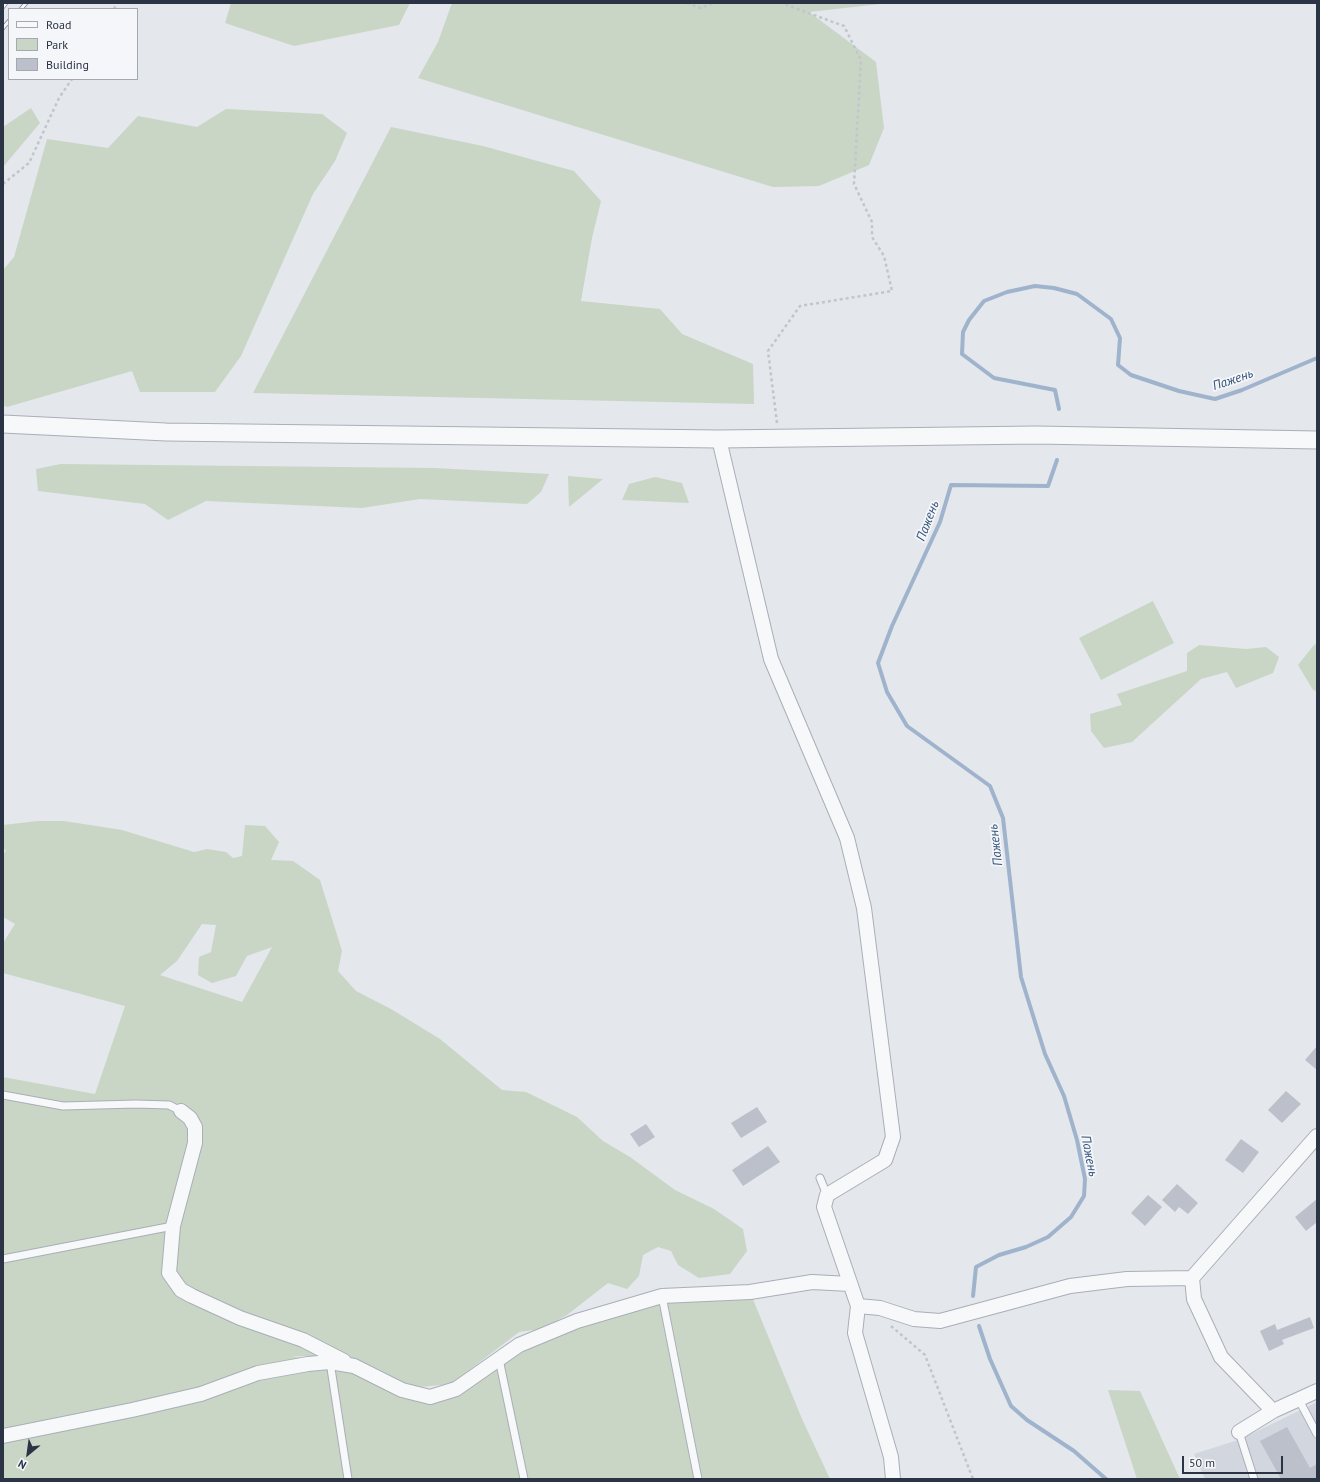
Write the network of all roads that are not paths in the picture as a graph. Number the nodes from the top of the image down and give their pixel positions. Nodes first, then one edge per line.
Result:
1 (3, 424) edge
2 (719, 439) junction
3 (1317, 440) edge
4 (3, 1095) edge
5 (181, 1111) joint
6 (1317, 1136) edge
7 (820, 1178) dead end
8 (827, 1195) junction
9 (173, 1226) junction
10 (3, 1259) edge
11 (1192, 1278) junction
12 (850, 1284) junction
13 (662, 1296) junction
14 (858, 1306) junction
15 (499, 1359) junction
16 (330, 1362) junction
17 (354, 1366) junction
18 (1317, 1391) edge
19 (1299, 1400) junction
20 (1274, 1411) junction
21 (1314, 1421) edge
22 (1239, 1432) joint
23 (1317, 1434) edge
24 (3, 1436) edge
25 (348, 1479) edge
26 (524, 1479) edge
27 (698, 1479) edge
28 (893, 1479) edge
29 (1254, 1479) edge

1 - 2 street
2 - 3 street
2 - 8 street
4 - 5 lane
5 - 9 street
6 - 11 street
7 - 8 lane
8 - 12 street
9 - 10 lane
9 - 17 street
11 - 14 street
11 - 20 street
12 - 13 street
12 - 14 street
13 - 15 street
13 - 27 lane
14 - 28 street
15 - 17 street
15 - 26 lane
16 - 17 street
16 - 24 street
16 - 25 lane
18 - 19 street
19 - 20 street
19 - 21 lane
20 - 22 street
21 - 23 lane
22 - 29 lane

